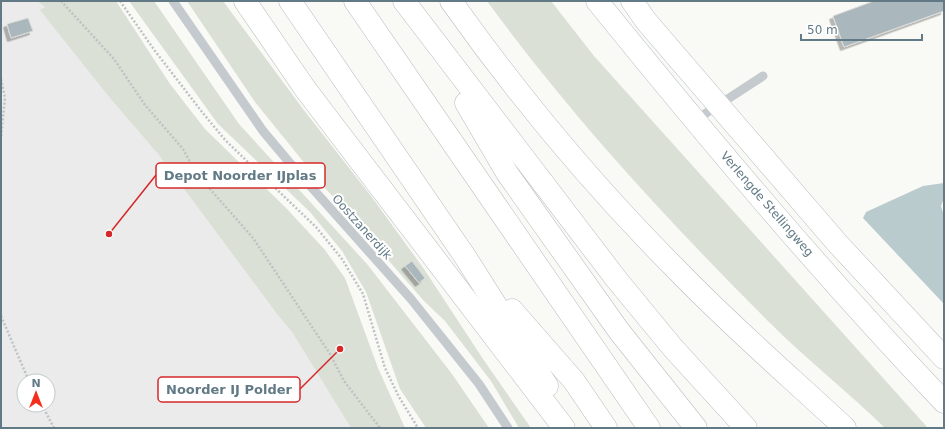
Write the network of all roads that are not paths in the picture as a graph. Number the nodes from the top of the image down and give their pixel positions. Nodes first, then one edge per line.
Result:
1 (173, 1) edge
2 (245, 1) edge
3 (290, 1) edge
4 (355, 1) edge
5 (404, 1) edge
6 (451, 1) edge
7 (597, 1) edge
8 (632, 1) edge
9 (419, 23) junction
10 (763, 76) dead end
11 (718, 104) junction
12 (694, 121) junction
13 (466, 258) junction
14 (944, 358) edge
15 (944, 402) edge
16 (508, 428) edge
17 (564, 428) edge
18 (573, 428) edge
19 (606, 428) edge
20 (649, 428) edge
21 (696, 428) edge
22 (746, 428) edge
23 (845, 428) edge

1 - 16 lane, Oostzanerdijk
2 - 17 main road
3 - 13 main road
4 - 20 main road
5 - 9 main road
6 - 23 main road
7 - 12 main road, Verlengde Stellingweg
8 - 11 main road
9 - 21 main road
9 - 22 main road
10 - 11 lane
11 - 12 lane
11 - 14 main road
12 - 15 main road, Verlengde Stellingweg
13 - 18 main road
13 - 19 main road

